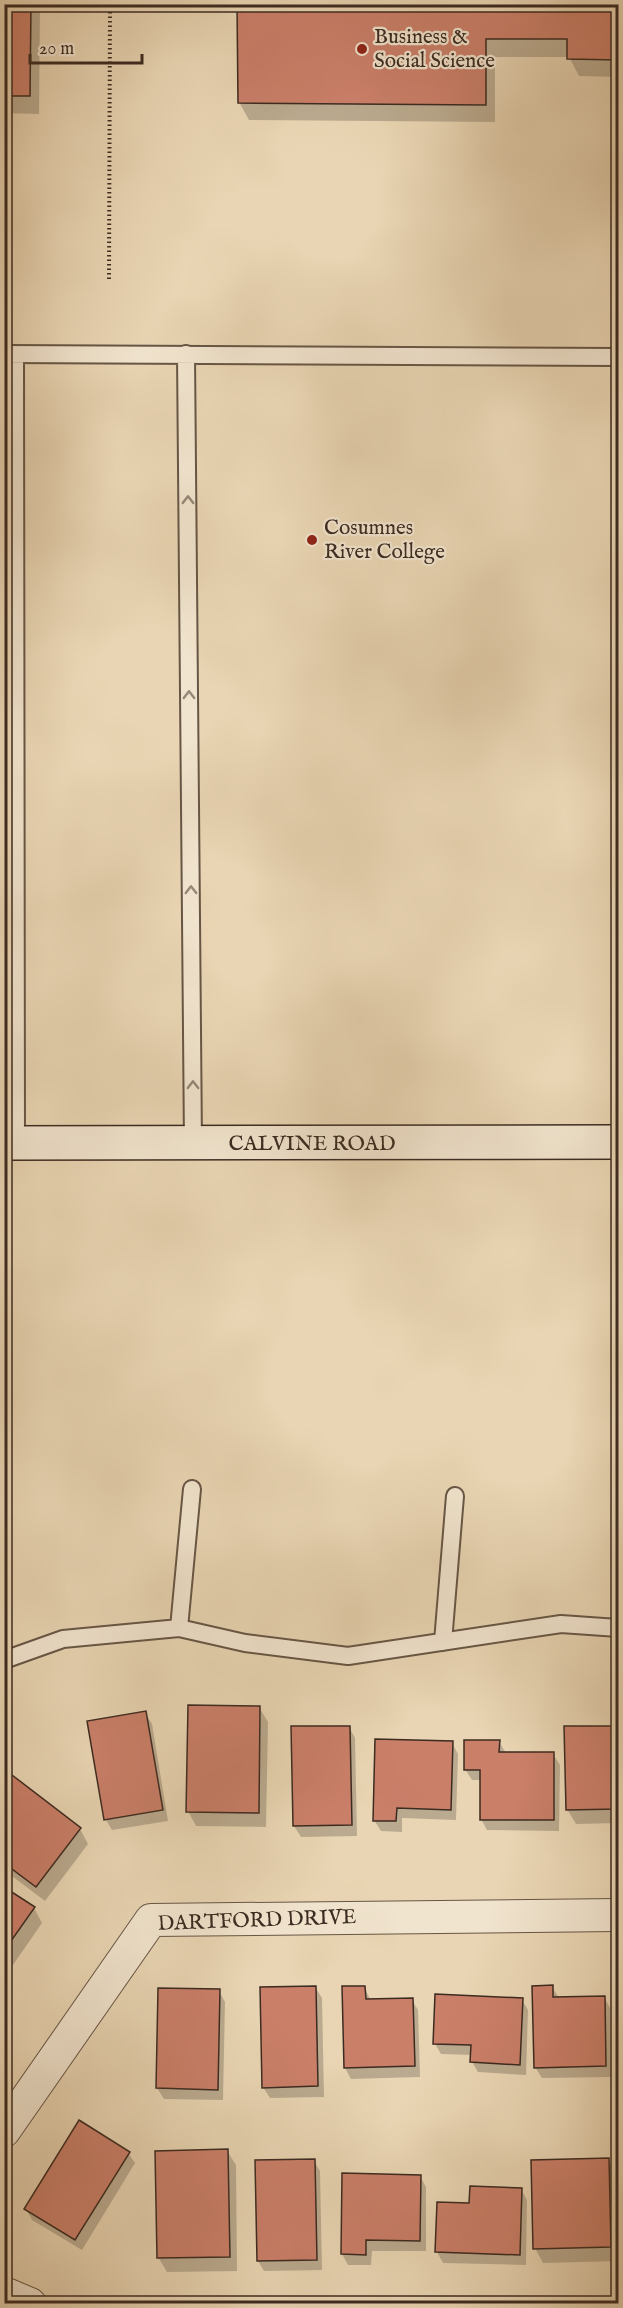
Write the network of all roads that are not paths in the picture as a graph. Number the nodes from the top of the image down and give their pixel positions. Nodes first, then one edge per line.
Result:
1 (10, 354) edge
2 (186, 354) junction
3 (618, 357) edge
4 (618, 1142) edge
5 (10, 1143) edge
6 (193, 1144) junction
7 (192, 1489) dead end
8 (455, 1496) dead end
9 (179, 1628) junction
10 (618, 1628) edge
11 (443, 1642) junction
12 (4, 1660) edge
13 (618, 1915) edge
14 (4, 2130) edge
15 (4, 2293) edge
16 (30, 2304) edge

1 - 2 lane
1 - 5 lane
2 - 3 lane
6 -> 2 lane
4 - 6 street, CALVINE ROAD
5 - 6 street, CALVINE ROAD
7 - 9 lane
8 - 11 lane
9 - 11 lane
9 - 12 lane
10 - 11 lane
13 - 14 street, DARTFORD DRIVE
15 - 16 street

